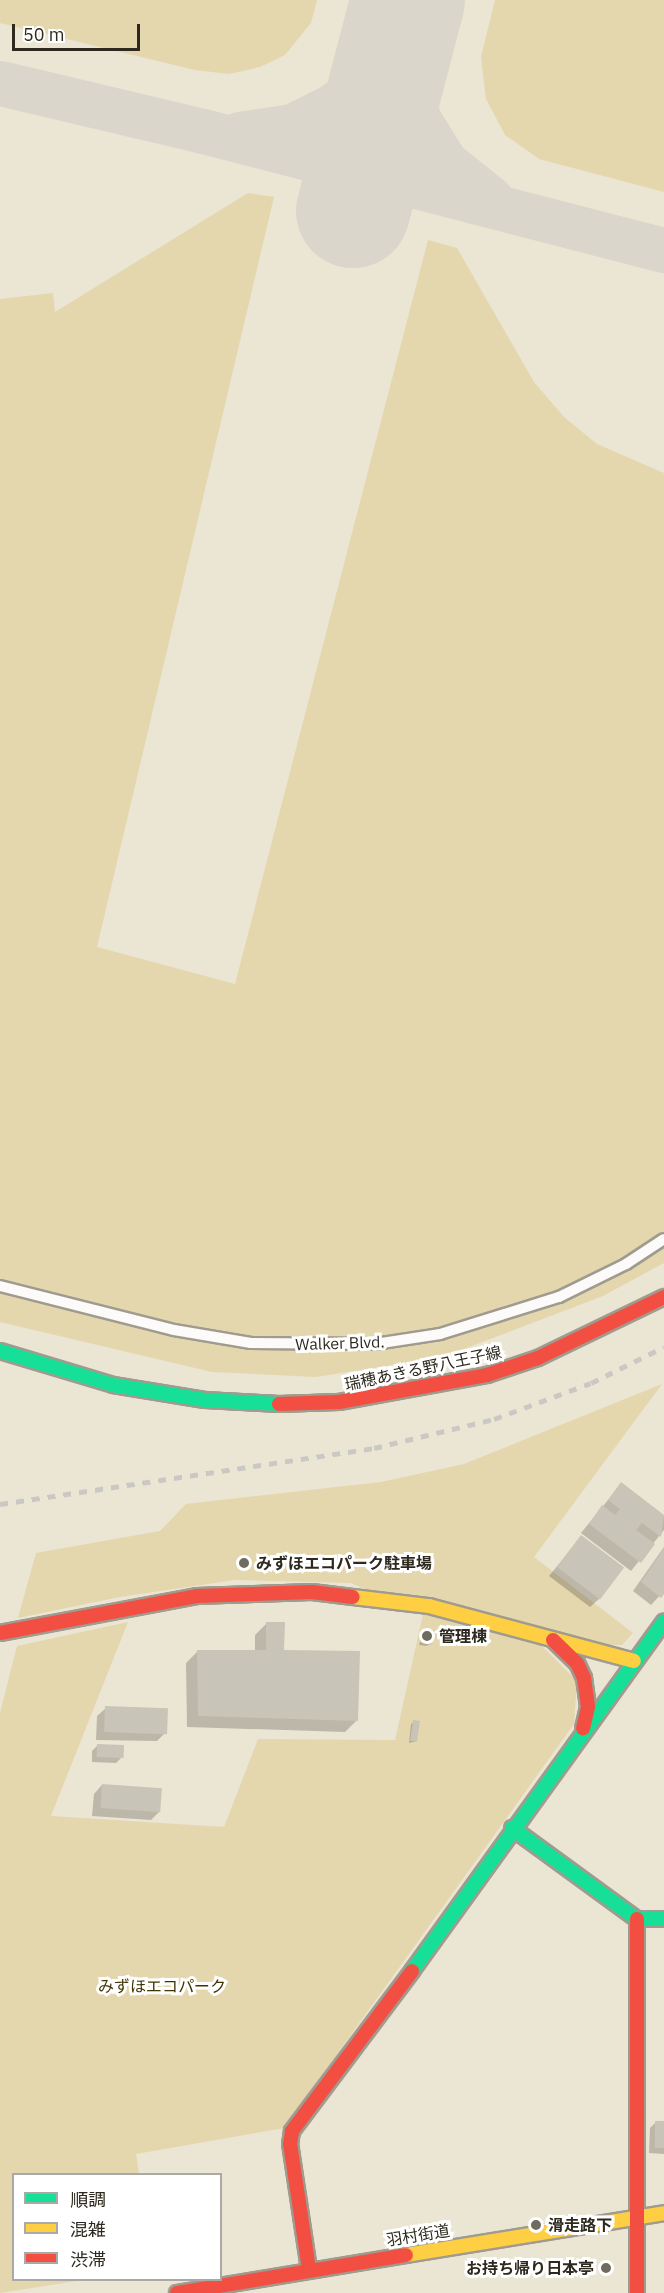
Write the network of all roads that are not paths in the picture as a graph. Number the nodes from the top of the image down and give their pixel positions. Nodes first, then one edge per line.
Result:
1 (664, 1239) edge
2 (0, 1286) edge
3 (664, 1298) edge
4 (0, 1351) edge
5 (664, 1622) edge
6 (0, 1633) edge
7 (553, 1640) junction
8 (633, 1662) junction
9 (583, 1730) junction
10 (512, 1828) junction
11 (637, 1919) junction
12 (664, 1919) edge
13 (664, 2213) edge
14 (637, 2217) junction
15 (309, 2269) junction
16 (177, 2293) edge
17 (638, 2293) edge

1 - 2 lane, Walker Blvd.
3 - 4 street, 瑞穂あきる野八王子線
5 - 8 street
6 - 7 street
7 - 8 street
7 - 9 street
8 - 9 street
9 - 10 street
10 - 11 street
10 - 15 street
11 - 12 street
11 - 14 street
13 - 14 street, 羽村街道
14 - 15 street, 羽村街道
14 - 17 street
15 - 16 street, 羽村街道

